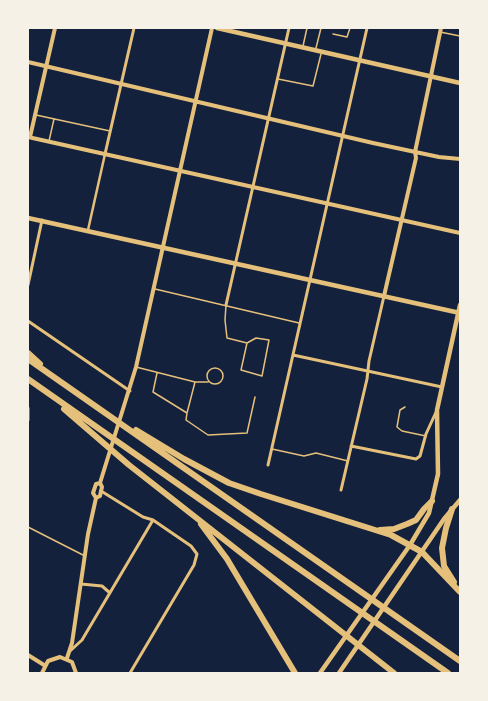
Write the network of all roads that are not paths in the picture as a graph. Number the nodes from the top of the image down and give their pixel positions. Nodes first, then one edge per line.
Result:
1 (55, 28) edge
2 (134, 28) edge
3 (212, 28) edge
4 (218, 28) edge
5 (289, 28) edge
6 (307, 28) edge
7 (321, 28) edge
8 (350, 28) edge
9 (367, 28) edge
10 (441, 30) edge
11 (333, 34) dead end
12 (460, 36) edge
13 (286, 43) junction
14 (302, 47) junction
15 (316, 50) junction
16 (321, 52) junction
17 (360, 60) junction
18 (28, 62) edge
19 (46, 66) junction
20 (431, 76) junction
21 (278, 79) junction
22 (460, 83) edge
23 (121, 84) junction
24 (195, 100) junction
25 (35, 115) junction
26 (54, 119) junction
27 (268, 119) junction
28 (110, 131) junction
29 (343, 136) junction
30 (29, 137) edge
31 (49, 142) junction
32 (415, 152) junction
33 (105, 154) junction
34 (460, 159) edge
35 (180, 171) junction
36 (253, 187) junction
37 (328, 204) junction
38 (28, 218) edge
39 (42, 220) junction
40 (402, 221) junction
41 (88, 230) junction
42 (460, 234) edge
43 (163, 246) junction
44 (236, 263) junction
45 (310, 279) junction
46 (28, 285) edge
47 (153, 289) junction
48 (384, 296) junction
49 (226, 305) junction
50 (460, 305) edge
51 (459, 313) edge
52 (28, 321) edge
53 (300, 323) junction
54 (247, 343) junction
55 (28, 353) edge
56 (293, 356) junction
57 (28, 359) edge
58 (136, 368) junction
59 (368, 371) junction
60 (157, 373) junction
61 (54, 378) junction
62 (28, 379) edge
63 (195, 382) junction
64 (208, 382) junction
65 (442, 387) junction
66 (42, 389) junction
67 (130, 391) junction
68 (255, 397) dead end
69 (405, 407) dead end
70 (28, 408) edge
71 (437, 410) junction
72 (186, 413) junction
73 (108, 415) junction
74 (28, 420) edge
75 (426, 436) junction
76 (351, 446) junction
77 (272, 449) junction
78 (348, 461) junction
79 (268, 465) dead end
80 (100, 483) junction
81 (341, 490) dead end
82 (101, 491) junction
83 (96, 498) junction
84 (460, 500) edge
85 (432, 502) junction
86 (452, 509) junction
87 (192, 514) junction
88 (153, 520) junction
89 (28, 527) edge
90 (374, 530) junction
91 (410, 545) junction
92 (422, 552) junction
93 (84, 556) junction
94 (81, 584) junction
95 (460, 591) edge
96 (110, 593) junction
97 (70, 651) junction
98 (28, 655) edge
99 (66, 658) junction
100 (460, 661) edge
101 (44, 665) junction
102 (42, 673) edge
103 (76, 673) edge
104 (130, 673) edge
105 (295, 673) edge
106 (320, 673) edge
107 (339, 673) edge
108 (394, 673) edge
109 (448, 673) edge

1 - 19 street
2 - 23 street
3 - 24 street
4 - 13 main road
5 - 13 street
6 - 14 lane
7 - 15 lane
8 - 11 lane
9 - 17 street
10 - 12 lane
10 - 20 street
13 - 14 main road
13 - 21 street
14 - 15 main road
15 - 16 main road
16 - 17 main road
16 - 21 lane
17 - 20 main road
17 - 29 street
18 - 19 street
19 - 23 street
19 - 25 street
20 - 22 main road
20 - 32 street
21 - 27 street
23 - 24 street
23 - 28 street
24 - 27 street
24 - 35 street
25 - 26 lane
25 - 30 street
26 - 28 lane
26 - 31 lane
27 - 29 street
27 - 36 street
28 - 33 street
29 - 32 street
29 - 37 street
30 - 31 street
31 - 33 street
32 - 34 street
32 - 40 street
33 - 35 street
33 - 41 street
35 - 36 street
35 - 43 street
36 - 37 street
36 - 44 street
37 - 40 street
37 - 45 street
38 - 39 main road
39 - 41 main road
39 - 46 street
40 - 42 street
40 - 48 street
41 - 43 main road
43 - 44 main road
43 - 47 street
44 - 45 main road
44 - 49 street
45 - 48 main road
45 - 53 street
47 - 49 lane
47 - 58 street
48 - 51 main road
48 - 59 street
49 - 53 lane
49 - 54 lane
50 - 51 main road
51 - 65 main road
52 - 67 street
53 - 56 street
54 - 54 lane
55 - 61 highway
56 - 59 street
56 - 77 street
57 - 61 highway
58 - 60 lane
58 - 67 street
59 - 65 street
59 - 76 street
60 - 63 lane
60 - 72 lane
61 - 73 highway
62 - 66 highway
63 - 64 lane
63 - 72 lane
64 - 64 lane
65 - 71 main road
66 - 87 highway
66 - 109 highway
67 - 80 street
68 - 72 lane
69 - 75 lane
70 - 74 street
71 - 75 street
71 - 85 main road
73 - 90 highway
73 - 100 highway
75 - 76 street
76 - 78 street
77 - 78 lane
77 - 79 street
78 - 81 street
80 - 82 street
80 - 83 street
82 - 83 street
82 - 88 street
83 - 93 street
84 - 86 main road
85 - 90 highway
85 - 91 main road
86 - 92 main road
86 - 95 highway
87 - 105 highway
87 - 108 highway
88 - 96 street
88 - 104 street
89 - 93 lane
90 - 91 highway
91 - 92 highway
91 - 106 main road
92 - 95 highway
92 - 107 main road
93 - 94 street
94 - 96 street
94 - 97 street
96 - 97 street
97 - 99 street
98 - 101 street
99 - 101 street
99 - 103 street
101 - 102 street

